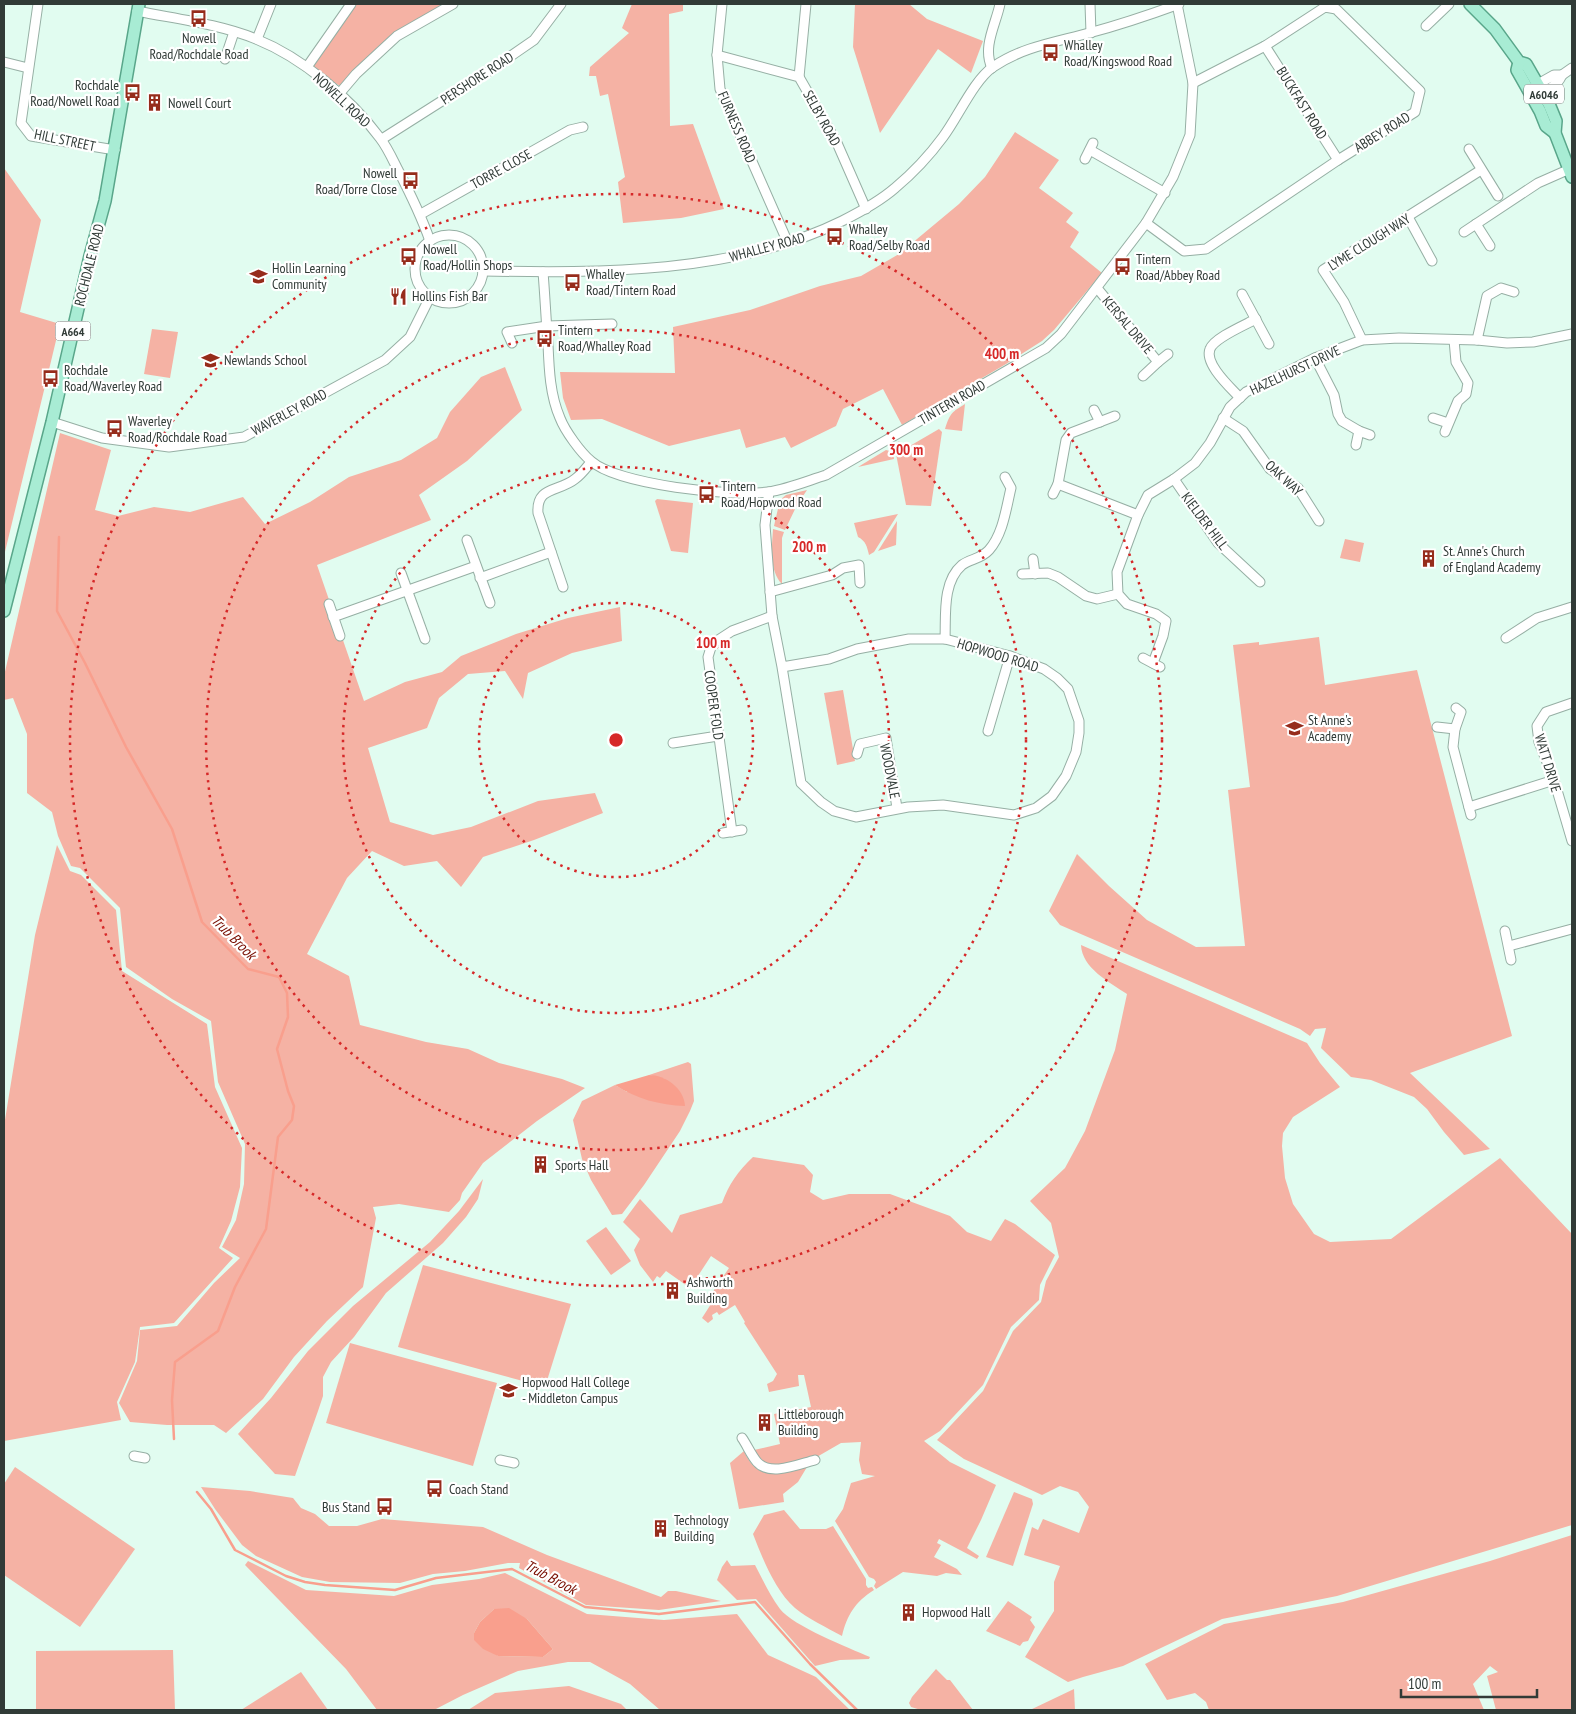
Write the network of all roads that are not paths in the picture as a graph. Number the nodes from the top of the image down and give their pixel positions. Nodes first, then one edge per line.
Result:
1 (38, 4) edge
2 (271, 4) edge
3 (351, 4) edge
4 (453, 4) edge
5 (561, 4) edge
6 (722, 4) edge
7 (806, 4) edge
8 (1000, 4) edge
9 (1090, 4) edge
10 (1178, 4) edge
11 (1449, 4) edge
12 (1470, 4) edge
13 (138, 7) edge
14 (1426, 26) dead end
15 (234, 32) junction
16 (1091, 33) junction
17 (256, 39) junction
18 (1265, 46) junction
19 (717, 55) junction
20 (225, 58) dead end
21 (4, 62) edge
22 (1519, 62) junction
23 (28, 68) junction
24 (306, 68) junction
25 (992, 68) junction
26 (1572, 68) edge
27 (799, 77) junction
28 (1193, 83) junction
29 (1541, 89) junction
30 (339, 94) junction
31 (1531, 94) junction
32 (583, 127) dead end
33 (1555, 133) junction
34 (382, 139) junction
35 (1469, 149) dead end
36 (115, 150) junction
37 (1085, 159) dead end
38 (1338, 160) junction
39 (1481, 170) junction
40 (1571, 172) edge
41 (1165, 193) junction
42 (1498, 196) dead end
43 (866, 210) junction
44 (421, 214) junction
45 (1408, 217) junction
46 (1146, 223) junction
47 (1476, 224) junction
48 (1464, 232) dead end
49 (430, 241) junction
50 (788, 243) junction
51 (1490, 246) dead end
52 (1432, 261) dead end
53 (483, 271) junction
54 (544, 272) junction
55 (1097, 288) junction
56 (1514, 292) dead end
57 (1242, 294) dead end
58 (430, 297) junction
59 (1256, 319) junction
60 (612, 324) dead end
61 (547, 326) junction
62 (1572, 334) edge
63 (1362, 340) junction
64 (1454, 340) junction
65 (1478, 340) junction
66 (512, 343) dead end
67 (1269, 344) dead end
68 (1168, 354) dead end
69 (1315, 358) junction
70 (1158, 362) junction
71 (1143, 376) dead end
72 (1240, 398) junction
73 (1094, 410) dead end
74 (1115, 416) dead end
75 (1223, 418) junction
76 (1433, 418) dead end
77 (52, 422) junction
78 (1100, 422) junction
79 (1359, 431) junction
80 (1370, 435) dead end
81 (1356, 445) dead end
82 (591, 462) junction
83 (1005, 477) dead end
84 (1174, 479) junction
85 (1058, 484) junction
86 (769, 492) junction
87 (1053, 494) dead end
88 (1138, 515) junction
89 (1318, 521) dead end
90 (467, 540) dead end
91 (551, 552) junction
92 (1033, 559) dead end
93 (476, 566) junction
94 (400, 573) dead end
95 (1022, 574) dead end
96 (1035, 574) junction
97 (480, 578) junction
98 (1260, 582) dead end
99 (860, 583) dead end
100 (563, 587) dead end
101 (407, 590) junction
102 (770, 592) junction
103 (1118, 594) junction
104 (490, 603) dead end
105 (329, 604) dead end
106 (1572, 608) edge
107 (4, 610) edge
108 (772, 616) junction
109 (333, 617) junction
110 (340, 636) dead end
111 (1506, 638) dead end
112 (426, 639) dead end
113 (945, 639) junction
114 (1010, 656) junction
115 (1143, 658) dead end
116 (782, 667) junction
117 (1572, 702) edge
118 (1456, 708) dead end
119 (1437, 727) dead end
120 (1456, 729) junction
121 (988, 731) dead end
122 (718, 736) junction
123 (674, 743) dead end
124 (857, 754) dead end
125 (1554, 780) junction
126 (897, 808) junction
127 (742, 830) dead end
128 (1572, 842) edge
129 (1572, 928) edge
130 (1505, 932) dead end
131 (1509, 946) junction
132 (1511, 960) dead end
133 (742, 1438) dead end
134 (134, 1456) dead end
135 (145, 1458) dead end
136 (500, 1460) dead end
137 (815, 1460) dead end
138 (514, 1463) dead end

1 - 23 street
2 - 17 street
3 - 24 street
4 - 30 street
5 - 34 street, PERSHORE ROAD
6 - 19 street, FURNESS ROAD
7 - 27 street
8 - 25 street
9 - 16 street
10 - 16 street, WHALLEY ROAD
10 - 28 street, TINTERN ROAD
11 - 14 street
12 - 22 main road, A6046
13 - 15 street, NOWELL ROAD
13 - 36 main road, ROCHDALE ROAD / A664
15 - 17 street, NOWELL ROAD
15 - 20 street
16 - 25 street, WHALLEY ROAD
17 - 24 street, NOWELL ROAD
18 - 28 street, ABBEY ROAD
18 - 38 street, BUCKFAST ROAD
18 - 38 street, ABBEY ROAD
19 - 27 street, SELBY ROAD
19 - 50 street, FURNESS ROAD
21 - 23 street
22 - 29 main road, A6046
22 - 31 main road, A6046
23 - 36 street, HILL STREET
24 - 30 street, NOWELL ROAD
25 - 43 street, WHALLEY ROAD
26 - 29 street
27 - 43 street, SELBY ROAD
28 - 41 street, TINTERN ROAD
29 - 31 street
29 - 33 main road, A6046
30 - 34 street, NOWELL ROAD
31 - 33 main road, A6046
32 - 44 street, TORRE CLOSE
33 - 40 main road, A6046
34 - 44 street, NOWELL ROAD
35 - 39 street
36 - 77 main road, ROCHDALE ROAD / A664
37 - 41 street
38 - 46 street, ABBEY ROAD
39 - 42 street
39 - 45 street, LYME CLOUGH WAY
40 - 47 street
41 - 46 street, TINTERN ROAD
43 - 50 street, WHALLEY ROAD
44 - 49 street, NOWELL ROAD
45 - 52 street
45 - 63 street, LYME CLOUGH WAY
46 - 55 street, TINTERN ROAD
47 - 48 street
47 - 51 street
49 - 53 street
49 - 58 street
50 - 54 street, WHALLEY ROAD
53 - 54 street, WHALLEY ROAD
53 - 58 street
54 - 61 street, TINTERN ROAD
55 - 70 street, KERSAL DRIVE
55 - 86 street, TINTERN ROAD
56 - 65 street
57 - 59 street
58 - 77 street, WAVERLEY ROAD
59 - 67 street
59 - 72 street
60 - 61 street
61 - 66 street
61 - 82 street, TINTERN ROAD
62 - 65 street, HAZELHURST DRIVE
63 - 64 street, HAZELHURST DRIVE
63 - 69 street, HAZELHURST DRIVE
64 - 65 street, HAZELHURST DRIVE
64 - 76 street
68 - 70 street, KERSAL DRIVE
69 - 72 street, HAZELHURST DRIVE
69 - 79 street
70 - 71 street, KERSAL DRIVE
72 - 75 street, HAZELHURST DRIVE
73 - 78 street
74 - 78 street
75 - 84 street, HAZELHURST DRIVE
75 - 89 street, OAK WAY
77 - 107 main road, ROCHDALE ROAD / A664
78 - 85 street
79 - 80 street
79 - 81 street
82 - 86 street, TINTERN ROAD
82 - 91 street
83 - 113 street
84 - 88 street, HAZELHURST DRIVE
84 - 98 street, KIELDER HILL
85 - 87 street
85 - 88 street
86 - 102 street, HOPWOOD ROAD
88 - 103 street, HAZELHURST DRIVE
90 - 93 street
91 - 97 street
91 - 100 street
92 - 96 street
93 - 97 street
93 - 101 street
94 - 101 street
95 - 96 street
96 - 103 street
97 - 104 street
99 - 102 street
101 - 109 street
101 - 112 street
102 - 108 street, HOPWOOD ROAD
103 - 115 street
105 - 109 street
106 - 111 street
108 - 116 street, HOPWOOD ROAD
108 - 122 street, COOPER FOLD
109 - 110 street
113 - 114 street, HOPWOOD ROAD
113 - 116 street, HOPWOOD ROAD
114 - 121 street
114 - 126 street, HOPWOOD ROAD
116 - 126 street, HOPWOOD ROAD
117 - 125 street, WATT DRIVE
118 - 120 street
119 - 120 street
120 - 125 street
122 - 123 street
122 - 127 street, COOPER FOLD
124 - 126 street, WOODVALE
125 - 128 street, WATT DRIVE
129 - 131 street
130 - 131 street
131 - 132 street
133 - 137 street
134 - 135 street
136 - 138 street

